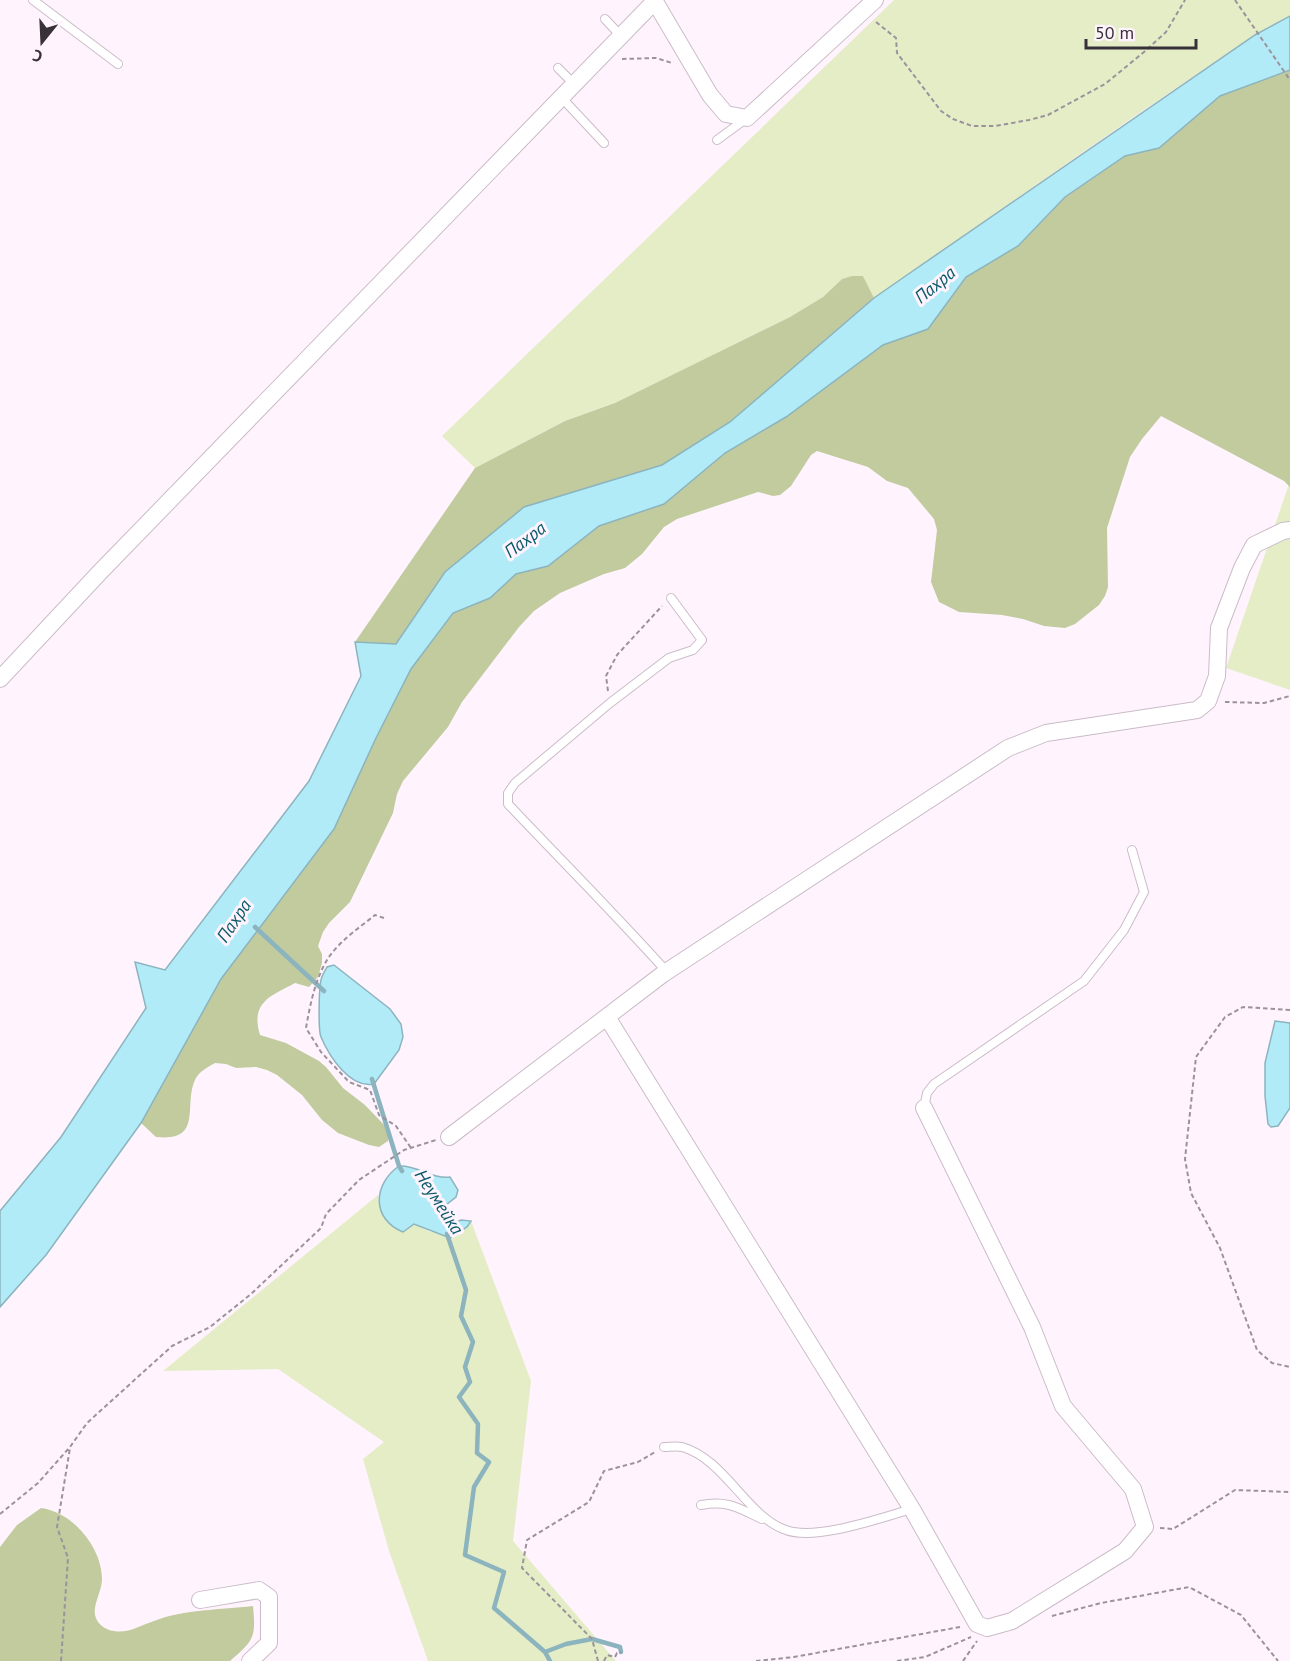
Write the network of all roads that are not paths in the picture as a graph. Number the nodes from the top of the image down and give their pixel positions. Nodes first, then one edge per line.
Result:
1 (33, 0) edge
2 (875, 0) edge
3 (654, 1) edge
4 (605, 19) dead end
5 (621, 36) junction
6 (118, 64) dead end
7 (558, 68) dead end
8 (574, 84) junction
9 (561, 97) junction
10 (747, 118) junction
11 (717, 140) dead end
12 (604, 143) dead end
13 (1290, 530) edge
14 (671, 598) road end
15 (0, 679) edge
16 (1132, 850) dead end
17 (667, 972) junction
18 (607, 1017) junction
19 (924, 1107) joint
20 (448, 1137) road end
21 (664, 1447) road end
22 (701, 1505) dead end
23 (912, 1509) junction
24 (786, 1531) junction
25 (200, 1600) dead end
26 (250, 1661) edge

1 - 6 lane
2 - 10 street
3 - 5 street
3 - 10 street
4 - 5 lane
5 - 8 street
7 - 8 lane
8 - 9 street
9 - 12 lane
9 - 15 street
10 - 11 lane
13 - 17 street
14 - 17 lane
16 - 19 lane
17 - 18 street
18 - 20 street
18 - 23 street
19 - 23 street
21 - 24 lane
22 - 24 lane
23 - 24 lane
25 - 26 street

